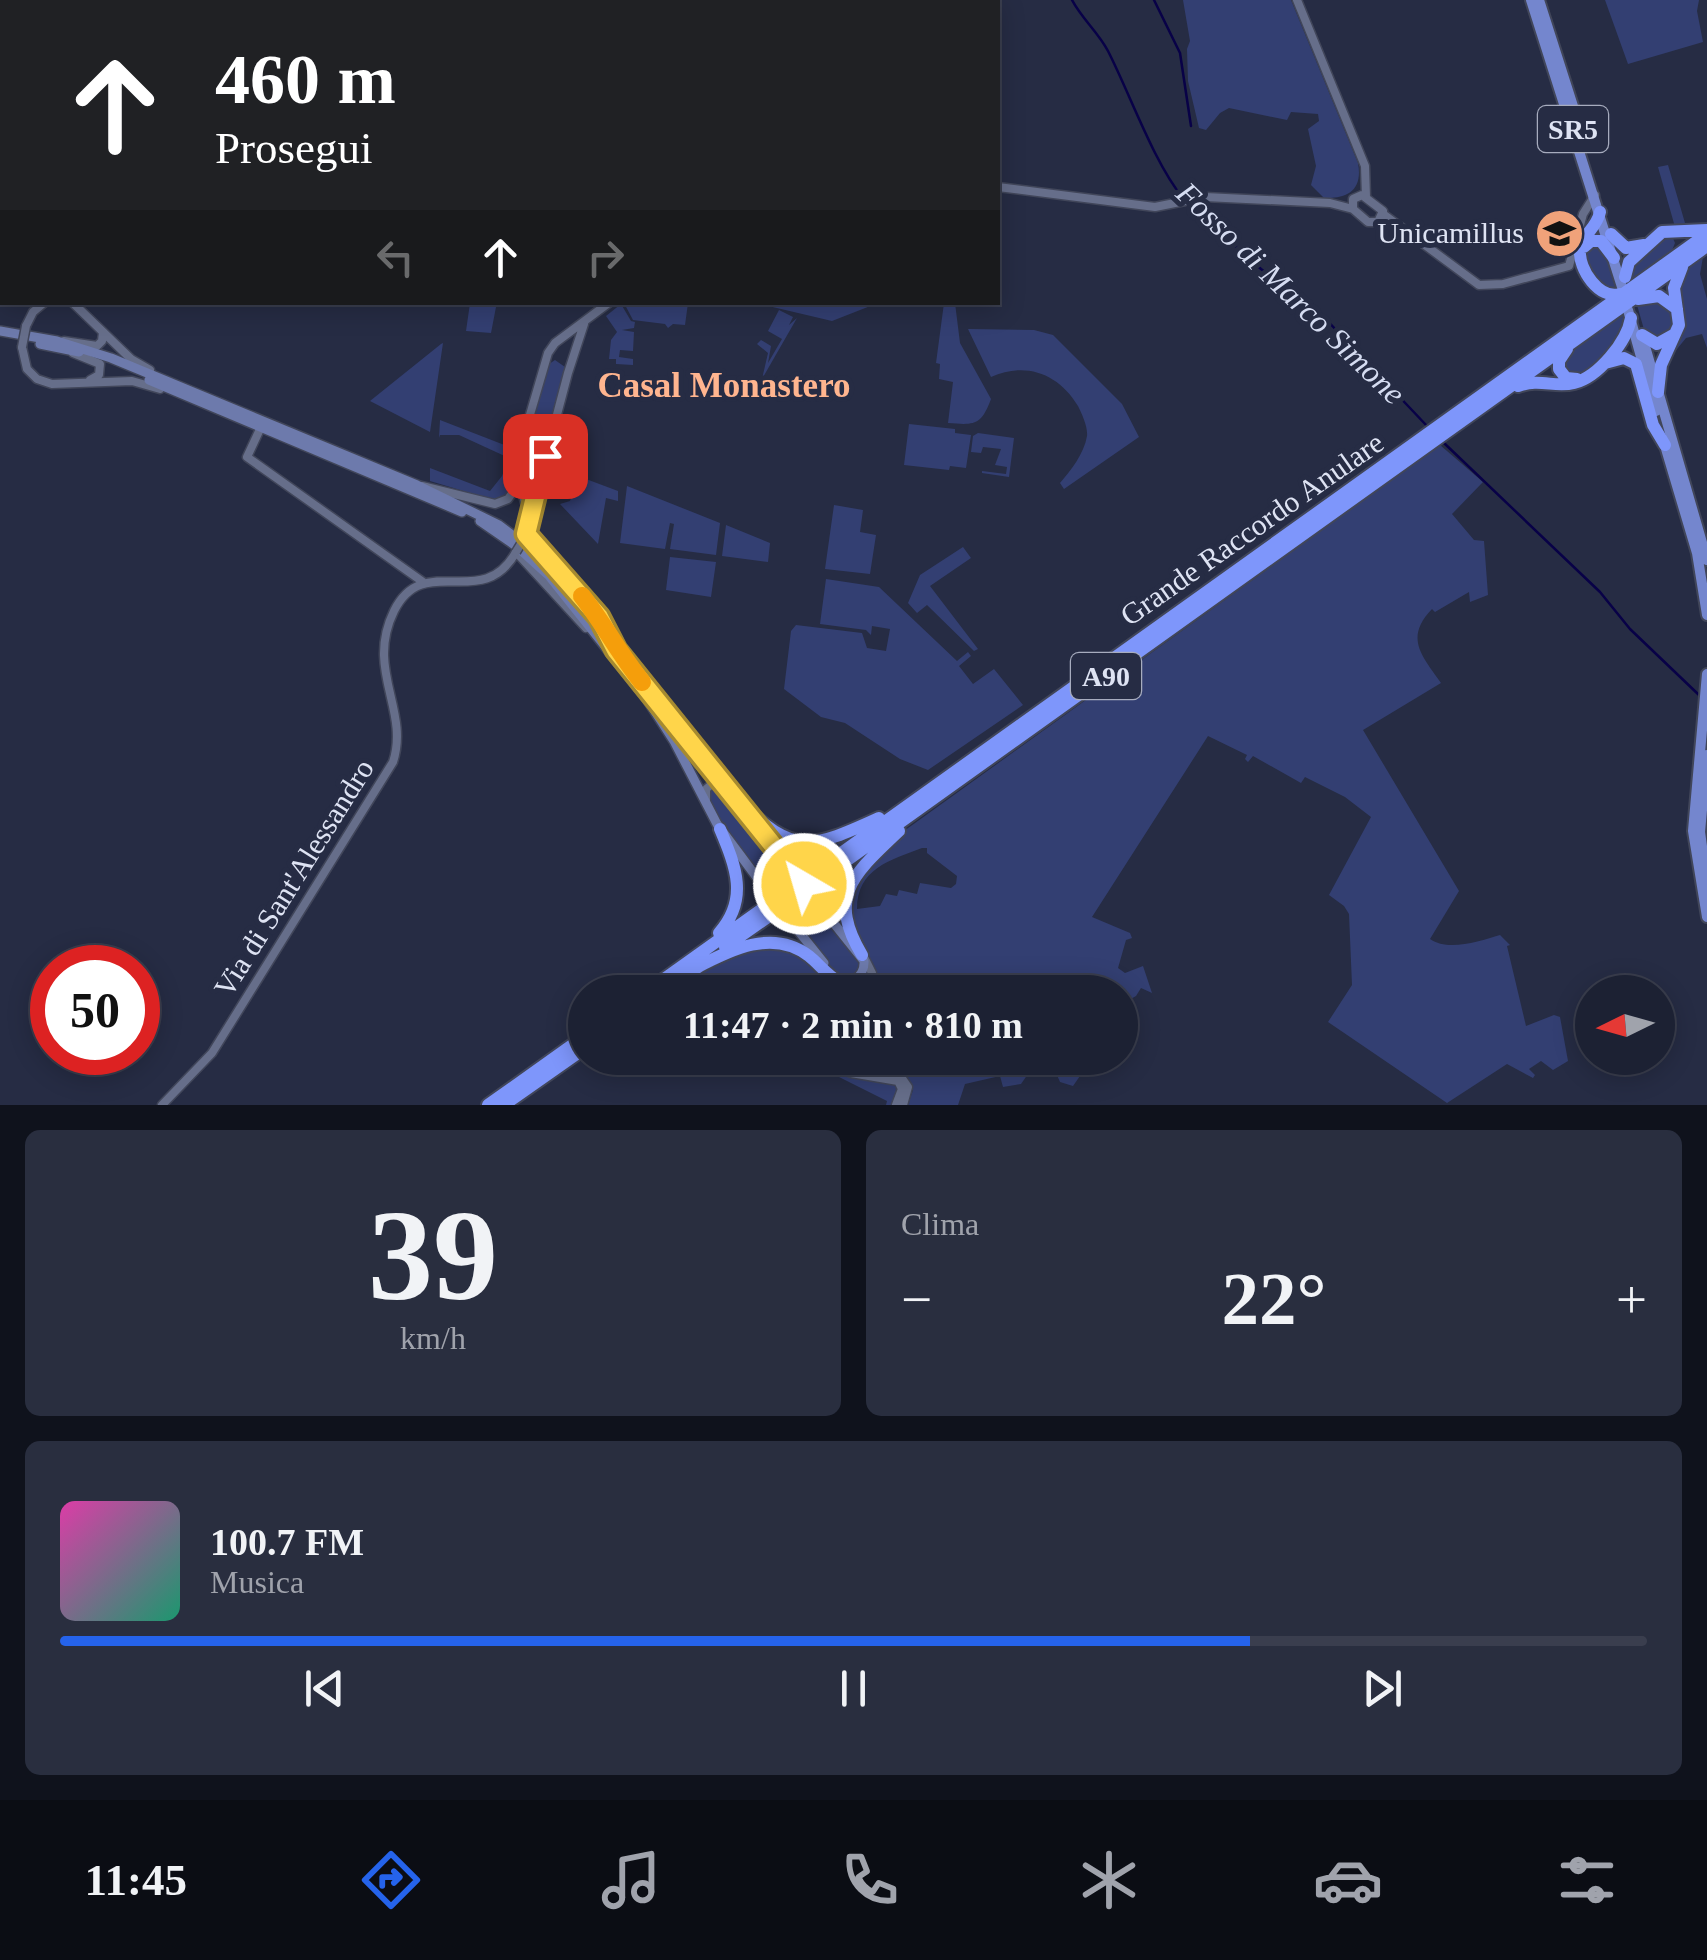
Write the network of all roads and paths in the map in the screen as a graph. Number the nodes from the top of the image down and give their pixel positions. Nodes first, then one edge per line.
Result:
1 (1297, 0) edge
2 (1530, 0) edge
3 (1539, 0) edge
4 (1365, 179) junction
5 (1000, 186) edge
6 (1595, 195) junction
7 (1366, 197) junction
8 (1354, 202) junction
9 (1600, 212) junction
10 (1383, 214) junction
11 (1662, 232) junction
12 (1707, 232) edge
13 (1611, 234) junction
14 (1646, 244) junction
15 (1707, 246) edge
16 (1580, 254) junction
17 (1614, 258) junction
18 (1686, 261) junction
19 (1664, 265) junction
20 (1594, 285) junction
21 (1629, 296) junction
22 (42, 305) edge
23 (76, 305) edge
24 (606, 305) edge
25 (1679, 313) junction
26 (587, 320) junction
27 (1585, 321) junction
28 (101, 328) junction
29 (1676, 332) junction
30 (0, 334) edge
31 (1642, 335) junction
32 (58, 344) junction
33 (1570, 344) junction
34 (1594, 371) junction
35 (82, 382) junction
36 (1506, 390) junction
37 (1658, 392) junction
38 (189, 394) junction
39 (261, 427) junction
40 (1442, 430) junction
41 (1666, 448) junction
42 (520, 482) junction
43 (416, 484) junction
44 (528, 530) junction
45 (516, 552) junction
46 (1707, 560) edge
47 (529, 564) junction
48 (508, 565) junction
49 (423, 582) junction
50 (1707, 615) edge
51 (598, 638) junction
52 (616, 650) junction
53 (1706, 680) edge
54 (1707, 754) edge
55 (728, 788) junction
56 (738, 801) junction
57 (913, 808) junction
58 (710, 813) junction
59 (720, 829) junction
60 (1704, 886) edge
61 (777, 904) junction
62 (1707, 916) edge
63 (862, 955) junction
64 (698, 961) junction
65 (675, 975) edge
66 (682, 975) edge
67 (827, 975) edge
68 (830, 975) edge
69 (860, 975) edge
70 (872, 975) edge
71 (568, 1048) edge
72 (568, 1060) edge
73 (862, 1075) edge
74 (895, 1075) edge
75 (902, 1081) junction
76 (162, 1105) edge
77 (488, 1105) edge
78 (504, 1105) edge
79 (900, 1105) edge

1 - 4 street
2 - 6 main road, SR5
3 - 13 main road
4 - 7 street
4 - 8 street
5 - 8 street
6 - 9 main road, SR5
6 - 10 street
7 - 8 street
7 - 10 street
8 - 10 street
9 - 16 highway
9 - 17 main road, SR5
11 - 12 highway
11 - 14 highway
11 - 19 highway
12 - 19 highway, Grande Raccordo Anulare / A90
13 - 14 highway
13 - 21 main road
14 - 21 highway
15 - 18 highway, Grande Raccordo Anulare / A90
16 - 17 highway
16 - 20 highway
17 - 21 main road, SR5
18 - 21 highway, Grande Raccordo Anulare / A90
18 - 25 highway
19 - 21 highway, Grande Raccordo Anulare / A90
20 - 21 highway
20 - 27 highway
21 - 25 highway
21 - 27 highway, Grande Raccordo Anulare / A90
21 - 31 main road
21 - 33 highway, Grande Raccordo Anulare / A90
21 - 34 highway
21 - 41 main road, SR5
22 - 35 street, bridge
23 - 28 street
24 - 26 street
25 - 29 highway
26 - 42 street
26 - 44 street
27 - 40 highway, Grande Raccordo Anulare / A90
28 - 32 street
28 - 38 street
29 - 31 highway
29 - 37 highway
30 - 32 main road
31 - 37 main road
32 - 35 street
32 - 38 main road
33 - 34 highway
33 - 36 highway, Grande Raccordo Anulare / A90
34 - 36 highway
34 - 41 highway
35 - 38 street
36 - 40 highway, Grande Raccordo Anulare / A90
37 - 46 main road
38 - 39 main road
38 - 43 main road
39 - 49 street
39 - 51 main road
40 - 57 highway, Grande Raccordo Anulare / A90
41 - 50 main road
42 - 43 street
42 - 44 street
43 - 52 main road
44 - 45 street, bridge
44 - 52 street
45 - 47 street
45 - 48 street
47 - 48 street
47 - 51 street
48 - 49 street
49 - 76 street, Via di Sant'Alessandro
51 - 58 main road
52 - 55 main road
53 - 60 main road
54 - 60 main road
55 - 56 main road
55 - 58 street
56 - 57 highway
56 - 63 main road, bridge
57 - 61 highway, Grande Raccordo Anulare / A90
57 - 63 highway
58 - 59 main road
59 - 61 main road
59 - 64 highway
60 - 62 main road
61 - 64 highway, Grande Raccordo Anulare / A90
61 - 68 main road
63 - 69 main road
63 - 70 street
64 - 65 highway, Grande Raccordo Anulare / A90
64 - 66 highway, Grande Raccordo Anulare / A90
64 - 67 highway
71 - 77 highway
72 - 78 highway
73 - 75 street
74 - 75 street
75 - 79 street

